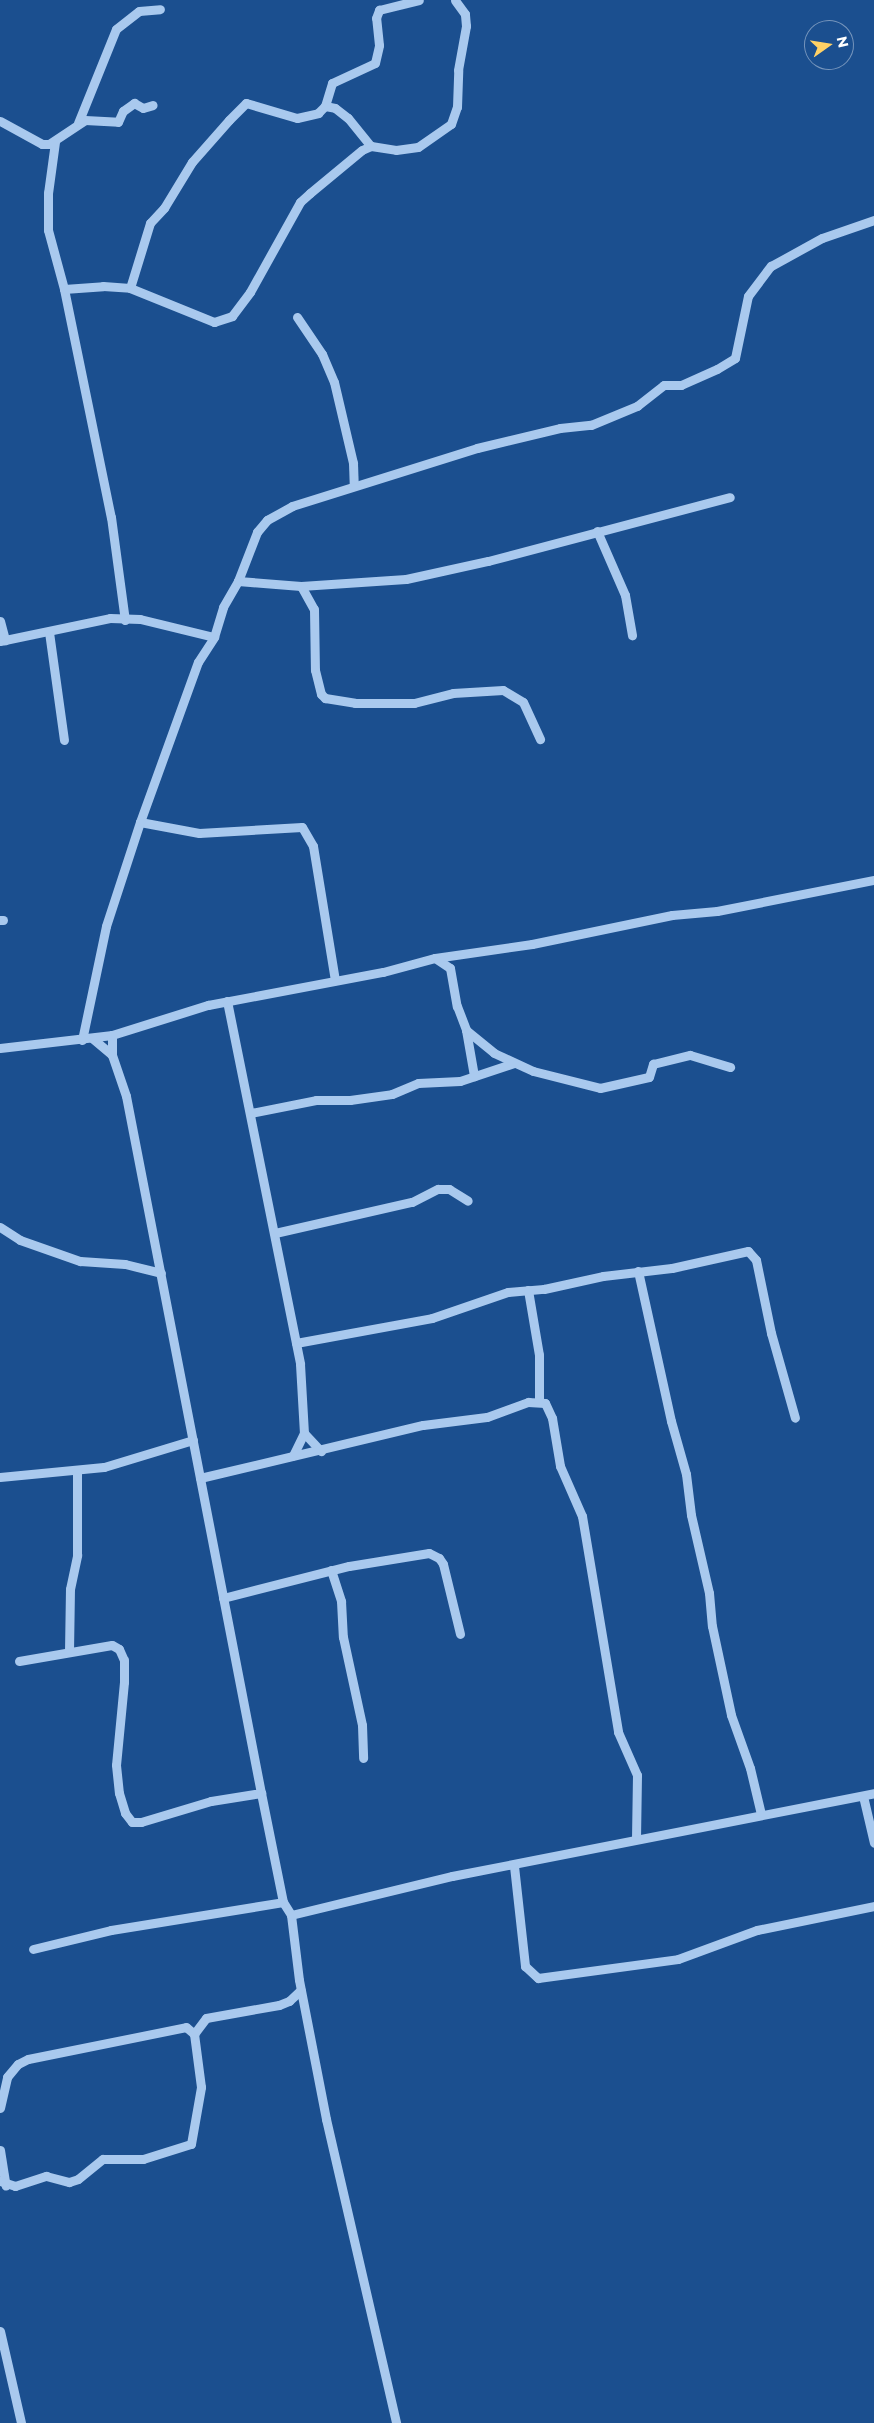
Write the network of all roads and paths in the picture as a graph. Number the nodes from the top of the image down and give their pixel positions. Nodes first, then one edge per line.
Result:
1 (419, 0) edge
2 (454, 0) edge
3 (160, 9) dead end
4 (153, 105) dead end
5 (326, 106) junction
6 (0, 121) edge
7 (78, 123) junction
8 (55, 142) junction
9 (371, 146) junction
10 (874, 220) edge
11 (130, 288) junction
12 (64, 289) junction
13 (297, 317) dead end
14 (354, 486) junction
15 (730, 497) dead end
16 (597, 531) junction
17 (238, 581) junction
18 (301, 586) junction
19 (125, 620) junction
20 (0, 621) edge
21 (48, 632) junction
22 (632, 635) dead end
23 (214, 636) junction
24 (2, 641) edge
25 (540, 739) dead end
26 (64, 740) dead end
27 (140, 822) junction
28 (874, 880) edge
29 (435, 958) junction
30 (335, 980) junction
31 (227, 1002) junction
32 (466, 1030) junction
33 (112, 1035) junction
34 (92, 1038) junction
35 (82, 1040) junction
36 (0, 1048) edge
37 (112, 1055) junction
38 (514, 1063) junction
39 (730, 1067) dead end
40 (474, 1076) junction
41 (251, 1113) junction
42 (468, 1202) dead end
43 (0, 1227) edge
44 (275, 1233) junction
45 (638, 1271) junction
46 (160, 1273) junction
47 (528, 1290) junction
48 (296, 1343) junction
49 (539, 1400) junction
50 (795, 1418) dead end
51 (304, 1433) junction
52 (192, 1440) junction
53 (321, 1450) junction
54 (293, 1456) junction
55 (77, 1471) junction
56 (0, 1477) edge
57 (200, 1478) junction
58 (331, 1570) junction
59 (223, 1598) junction
60 (460, 1634) dead end
61 (69, 1652) junction
62 (19, 1661) dead end
63 (363, 1758) dead end
64 (874, 1793) edge
65 (261, 1794) junction
66 (863, 1796) junction
67 (761, 1814) junction
68 (636, 1839) junction
69 (874, 1842) edge
70 (514, 1866) junction
71 (283, 1902) junction
72 (874, 1906) edge
73 (291, 1915) junction
74 (33, 1949) dead end
75 (301, 1990) junction
76 (194, 2034) junction
77 (0, 2108) edge
78 (0, 2150) edge
79 (3, 2183) edge
80 (0, 2331) edge
81 (21, 2423) edge
82 (396, 2423) edge

1 - 5 street
2 - 9 street
3 - 7 street
4 - 7 street
5 - 9 street
5 - 11 street
6 - 8 street
7 - 8 street
8 - 12 street
9 - 11 street
10 - 14 street
11 - 12 street
12 - 19 street
13 - 14 street
14 - 17 street
15 - 16 street
16 - 18 street
16 - 22 street
17 - 18 street
17 - 23 street
18 - 25 street
19 - 21 street
19 - 23 street
20 - 24 street
21 - 24 street
21 - 26 street
23 - 27 street
27 - 30 street
27 - 35 street
28 - 29 street
29 - 30 street
29 - 32 street
30 - 31 street
31 - 33 street
31 - 41 street
32 - 38 street
32 - 40 street
33 - 34 street
33 - 37 street
34 - 35 street
34 - 37 street
35 - 36 street
37 - 46 street
38 - 39 street
38 - 40 street
40 - 41 street
41 - 44 street
42 - 44 street
43 - 46 street
44 - 48 street
45 - 47 street
45 - 50 street
45 - 67 street
46 - 52 street
47 - 48 street
47 - 49 street
48 - 51 street
49 - 53 street
49 - 68 street
51 - 53 street
51 - 54 street
52 - 55 street
52 - 57 street
53 - 54 street
54 - 57 street
55 - 56 street
55 - 61 street
57 - 59 street
58 - 59 street
58 - 60 street
58 - 63 street
59 - 65 street
61 - 62 street
61 - 65 street
64 - 66 street
65 - 71 street
66 - 67 street
66 - 69 street
67 - 68 street
68 - 70 street
70 - 72 street
70 - 73 street
71 - 73 street
71 - 74 street
73 - 75 street
75 - 76 street
75 - 82 street
76 - 77 street
76 - 79 street
78 - 79 street
80 - 81 street

